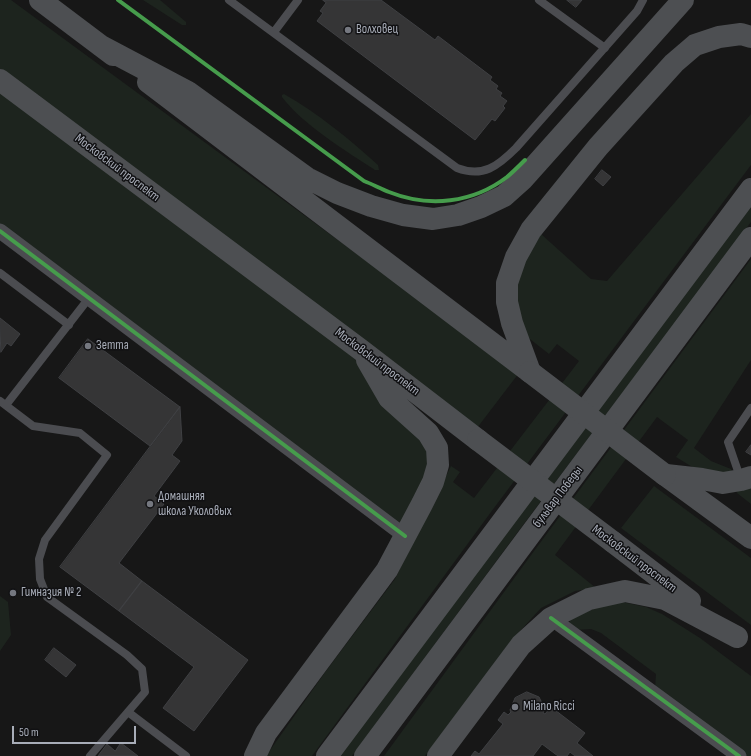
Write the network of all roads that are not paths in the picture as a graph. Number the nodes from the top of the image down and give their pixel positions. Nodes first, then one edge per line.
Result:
1 (40, 0) edge
2 (55, 0) edge
3 (229, 0) edge
4 (298, 0) edge
5 (539, 0) edge
6 (643, 0) edge
7 (683, 0) edge
8 (73, 25) junction
9 (274, 32) junction
10 (751, 37) edge
11 (101, 46) junction
12 (604, 48) junction
13 (0, 80) edge
14 (751, 189) edge
15 (0, 231) edge
16 (751, 238) edge
17 (0, 273) edge
18 (89, 298) junction
19 (69, 325) junction
20 (362, 350) junction
21 (530, 372) junction
22 (3, 403) edge
23 (751, 408) edge
24 (665, 475) junction
25 (746, 479) edge
26 (405, 536) junction
27 (751, 538) edge
28 (551, 618) junction
29 (744, 642) edge
30 (128, 712) junction
31 (737, 755) edge
32 (90, 756) edge
33 (186, 756) edge
34 (255, 756) edge
35 (328, 756) edge
36 (365, 756) edge
37 (438, 756) edge

1 - 8 main road
2 - 8 lane
3 - 9 lane
4 - 9 lane
5 - 12 lane
6 - 12 lane
7 - 11 main road
8 - 11 main road
9 - 12 lane
10 - 21 main road
11 - 21 main road
13 - 20 main road, Московский проспект
14 - 35 main road
15 - 18 street
16 - 36 main road, бульвар Победы
17 - 19 lane
18 - 19 lane
18 - 26 street
19 - 22 lane
20 - 26 main road
20 - 29 main road, Московский проспект, bridge
21 - 24 main road, bridge
22 - 30 lane
23 - 25 lane
24 - 25 main road
24 - 27 main road
26 - 34 main road
28 - 29 main road
28 - 31 street
28 - 37 main road
30 - 32 lane
30 - 33 lane

